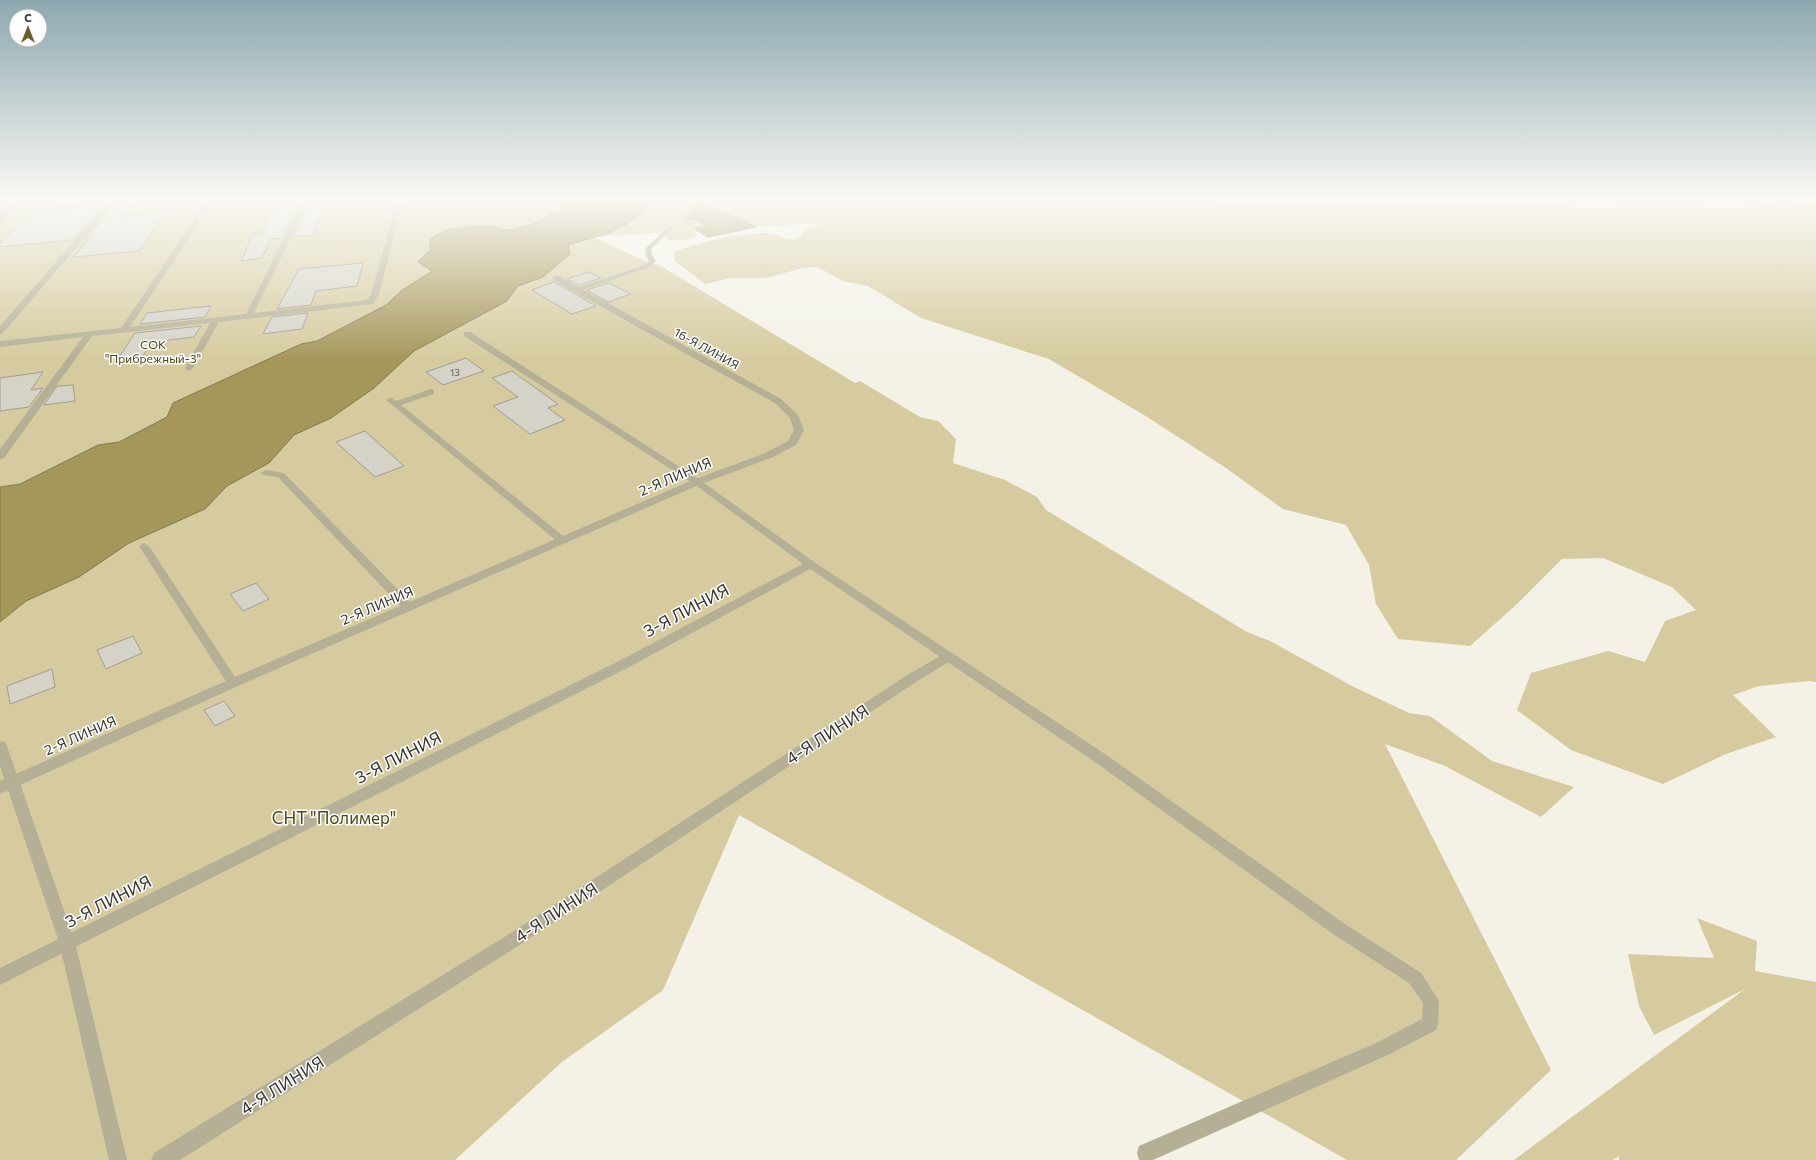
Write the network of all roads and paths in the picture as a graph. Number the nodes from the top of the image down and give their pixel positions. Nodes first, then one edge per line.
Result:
1 (69, 252) edge
2 (176, 252) edge
3 (280, 252) edge
4 (386, 252) edge
5 (648, 252) edge
6 (556, 278) dead end
7 (577, 289) junction
8 (249, 315) junction
9 (216, 319) junction
10 (124, 329) junction
11 (0, 331) edge
12 (90, 333) junction
13 (466, 334) dead end
14 (0, 344) edge
15 (189, 368) dead end
16 (431, 392) dead end
17 (769, 455) joint
18 (0, 456) edge
19 (266, 473) dead end
20 (697, 482) junction
21 (563, 541) junction
22 (144, 546) dead end
23 (810, 564) junction
24 (408, 608) junction
25 (947, 658) junction
26 (232, 683) junction
27 (0, 746) edge
28 (6, 785) edge
29 (67, 942) junction
30 (0, 977) edge
31 (1146, 1153) dead end
32 (118, 1160) edge
33 (162, 1160) edge

1 - 11 street
2 - 10 street
3 - 8 street
4 - 8 street
5 - 7 lane
6 - 7 street, 16-Я ЛИНИЯ
7 - 17 street, 16-Я ЛИНИЯ
8 - 9 street
9 - 10 street
9 - 15 street
10 - 12 street
12 - 14 street
12 - 18 street
13 - 20 lane
16 - 21 lane
17 - 20 street, 2-Я ЛИНИЯ
19 - 24 lane
20 - 21 street, 2-Я ЛИНИЯ
20 - 23 lane
21 - 24 street, 2-Я ЛИНИЯ
22 - 26 lane
23 - 25 lane
23 - 29 street, 3-Я ЛИНИЯ
24 - 26 street, 2-Я ЛИНИЯ
25 - 31 lane
25 - 33 street, 4-Я ЛИНИЯ
26 - 28 street, 2-Я ЛИНИЯ
27 - 28 lane
28 - 29 lane
29 - 30 street, 3-Я ЛИНИЯ
29 - 32 lane

